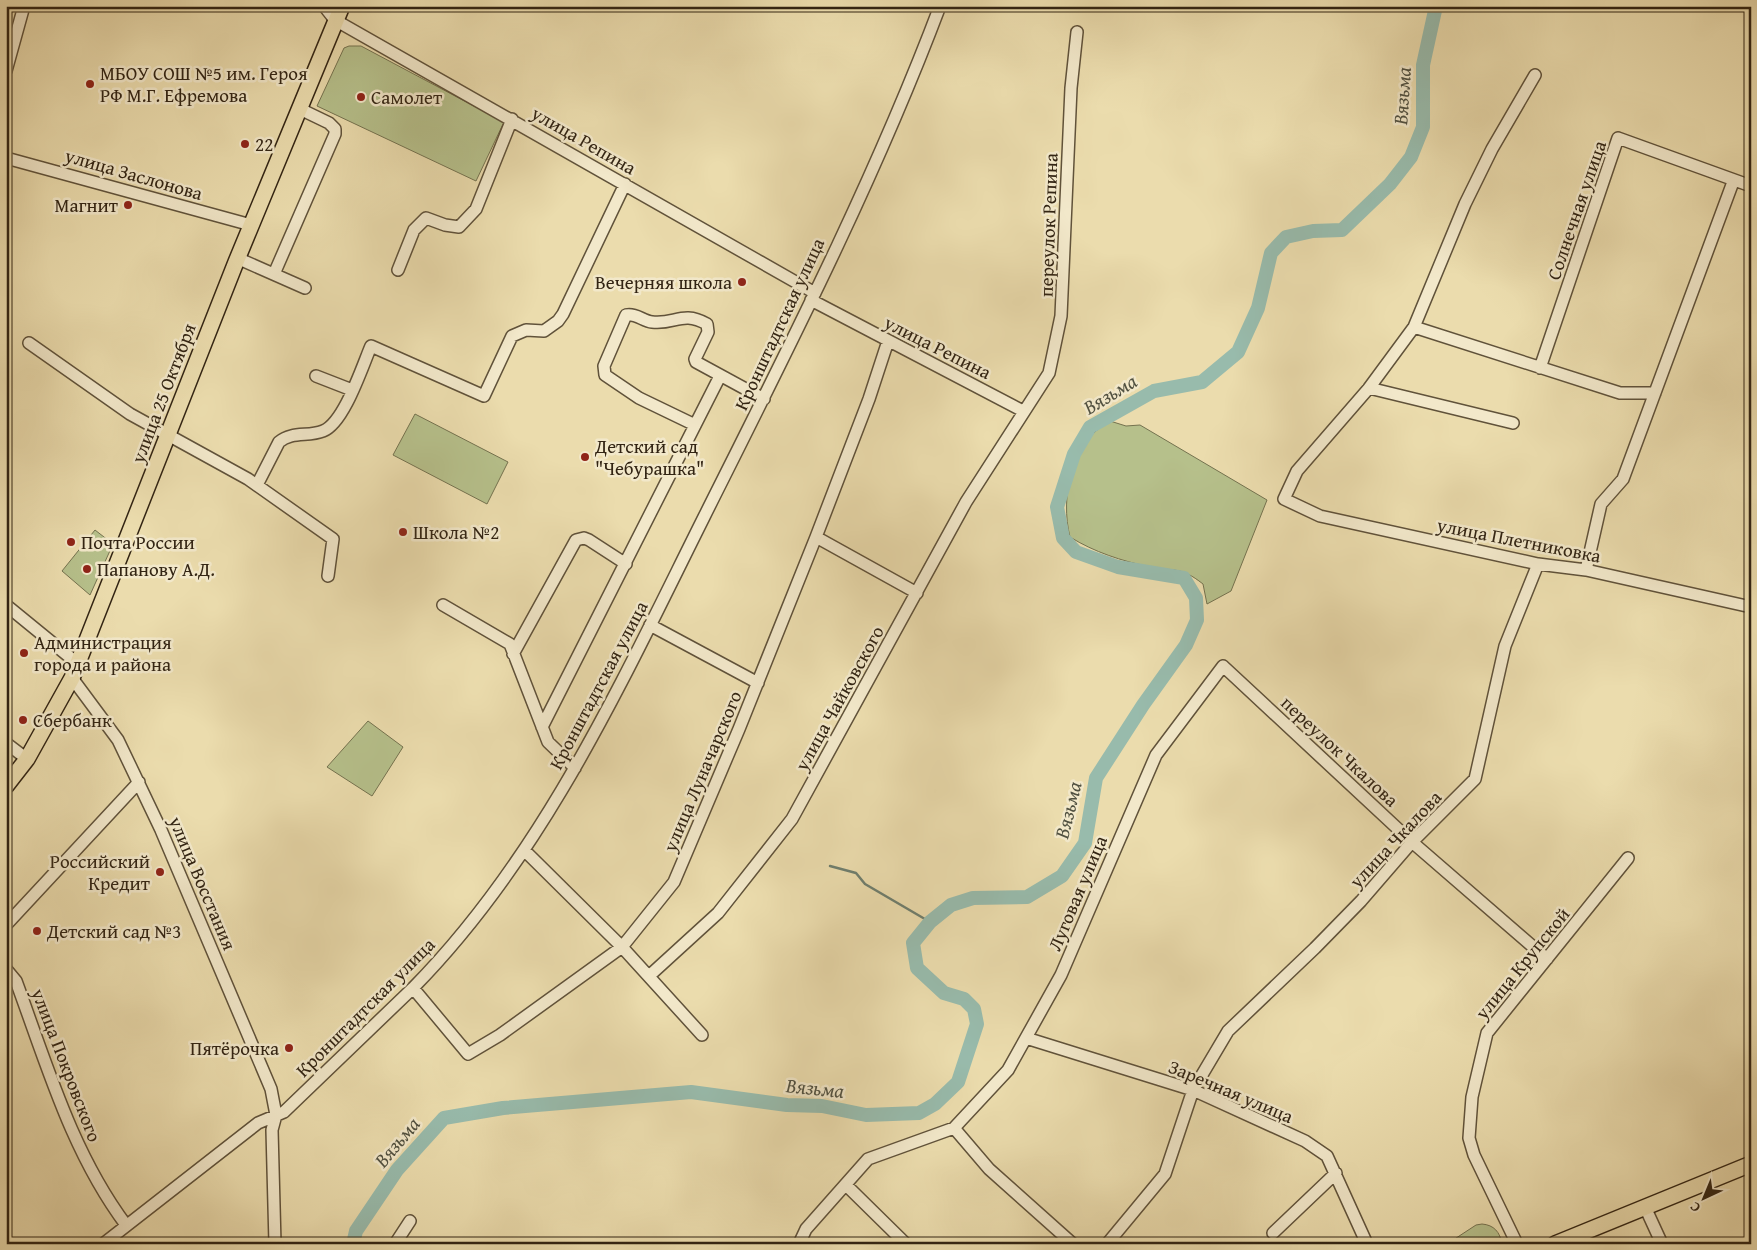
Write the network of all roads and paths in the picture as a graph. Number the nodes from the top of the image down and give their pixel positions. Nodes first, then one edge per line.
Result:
1 (24, 6) edge
2 (324, 6) edge
3 (342, 6) edge
4 (940, 6) edge
5 (335, 20) junction
6 (1077, 32) dead end
7 (8, 56) edge
8 (6, 71) edge
9 (1535, 75) dead end
10 (300, 109) junction
11 (512, 119) junction
12 (6, 158) edge
13 (1733, 182) junction
14 (625, 184) junction
15 (1751, 186) edge
16 (251, 225) junction
17 (238, 258) junction
18 (398, 270) dead end
19 (274, 274) junction
20 (305, 288) dead end
21 (813, 296) junction
22 (1414, 327) junction
23 (888, 341) junction
24 (29, 343) dead end
25 (1540, 368) junction
26 (316, 376) dead end
27 (720, 376) junction
28 (1369, 388) junction
29 (352, 390) junction
30 (1655, 393) junction
31 (764, 399) junction
32 (1023, 410) junction
33 (1513, 423) dead end
34 (695, 425) junction
35 (168, 434) junction
36 (257, 485) junction
37 (816, 537) junction
38 (626, 564) junction
39 (1538, 564) junction
40 (1586, 570) junction
41 (328, 576) dead end
42 (916, 593) junction
43 (6, 605) edge
44 (443, 605) dead end
45 (1751, 607) edge
46 (650, 625) junction
47 (513, 654) junction
48 (78, 663) junction
49 (1223, 666) joint
50 (72, 678) junction
51 (758, 683) junction
52 (542, 727) junction
53 (6, 743) edge
54 (27, 759) junction
55 (575, 768) junction
56 (139, 782) junction
57 (6, 786) edge
58 (1412, 842) junction
59 (524, 850) junction
60 (1628, 858) dead end
61 (6, 925) edge
62 (622, 946) junction
63 (1547, 960) junction
64 (6, 968) edge
65 (649, 976) junction
66 (413, 988) junction
67 (702, 1035) dead end
68 (1026, 1038) junction
69 (1193, 1090) junction
70 (276, 1115) junction
71 (954, 1128) junction
72 (1751, 1164) edge
73 (1336, 1173) junction
74 (846, 1184) junction
75 (1645, 1207) junction
76 (410, 1221) dead end
77 (126, 1225) junction
78 (1273, 1233) dead end
79 (103, 1244) edge
80 (274, 1244) edge
81 (395, 1244) edge
82 (799, 1244) edge
83 (906, 1244) edge
84 (1073, 1244) edge
85 (1107, 1244) edge
86 (1367, 1244) edge
87 (1517, 1244) edge
88 (1555, 1244) edge
89 (1662, 1244) edge

1 - 7 street
2 - 5 street
3 - 5 main road, улица 25 Октября
4 - 21 street, Кронштадтская улица
5 - 10 main road, улица 25 Октября
5 - 11 street, улица Репина
6 - 32 street, переулок Репина
7 - 8 street
9 - 22 street
10 - 16 main road, улица 25 Октября
10 - 19 street
11 - 14 street, улица Репина
11 - 18 street
12 - 16 street, улица Заслонова
13 - 15 street, Солнечная улица
13 - 25 street, Солнечная улица
13 - 30 street
14 - 21 street, улица Репина
14 - 29 street
16 - 17 main road, улица 25 Октября
17 - 19 street
17 - 35 main road, улица 25 Октября
19 - 20 street
21 - 23 street, улица Репина
21 - 31 street, Кронштадтская улица
22 - 25 street
22 - 28 street
23 - 32 street, улица Репина
23 - 37 street, улица Луначарского
24 - 35 street
25 - 30 street
26 - 29 street
27 - 31 street
27 - 34 street
27 - 34 street
28 - 33 street
28 - 39 street, улица Плетниковка
29 - 36 street
30 - 40 street
31 - 46 street, Кронштадтская улица
32 - 42 street, улица Чайковского
34 - 38 street
35 - 36 street
35 - 48 main road, улица 25 Октября
36 - 41 street
37 - 42 street
37 - 51 street, улица Луначарского
38 - 47 street
38 - 52 street
39 - 40 street, улица Плетниковка
39 - 58 street, улица Чкалова
40 - 45 street, улица Плетниковка
42 - 65 street, улица Чайковского
43 - 48 street
44 - 47 street
46 - 51 street
46 - 55 street, Кронштадтская улица
47 - 52 street
48 - 50 main road, улица 25 Октября
49 - 58 street, переулок Чкалова
49 - 68 street, Луговая улица
50 - 54 main road, улица 25 Октября
50 - 56 street, улица Восстания
51 - 62 street, улица Луначарского
52 - 55 street
53 - 54 street
54 - 57 main road, улица 25 Октября
55 - 59 street, Кронштадтская улица
56 - 61 street
56 - 70 street, улица Восстания
58 - 63 street, переулок Чкалова
58 - 69 street, улица Чкалова
59 - 62 street
59 - 66 street, Кронштадтская улица
60 - 63 street, улица Крупской
62 - 65 street
62 - 66 street, улица Луначарского
63 - 87 street, улица Крупской
64 - 77 street, улица Покровского
65 - 67 street
66 - 70 street, Кронштадтская улица
68 - 69 street, Заречная улица
68 - 71 street, Луговая улица
69 - 73 street, Заречная улица
69 - 85 street, улица Чкалова
70 - 77 street, Кронштадтская улица
70 - 80 street, улица Восстания
71 - 74 street
71 - 84 street
72 - 75 main road
73 - 78 street
73 - 86 street, Заречная улица
74 - 82 street
74 - 83 street
75 - 88 main road
75 - 89 street
76 - 81 street
77 - 79 street, Кронштадтская улица

